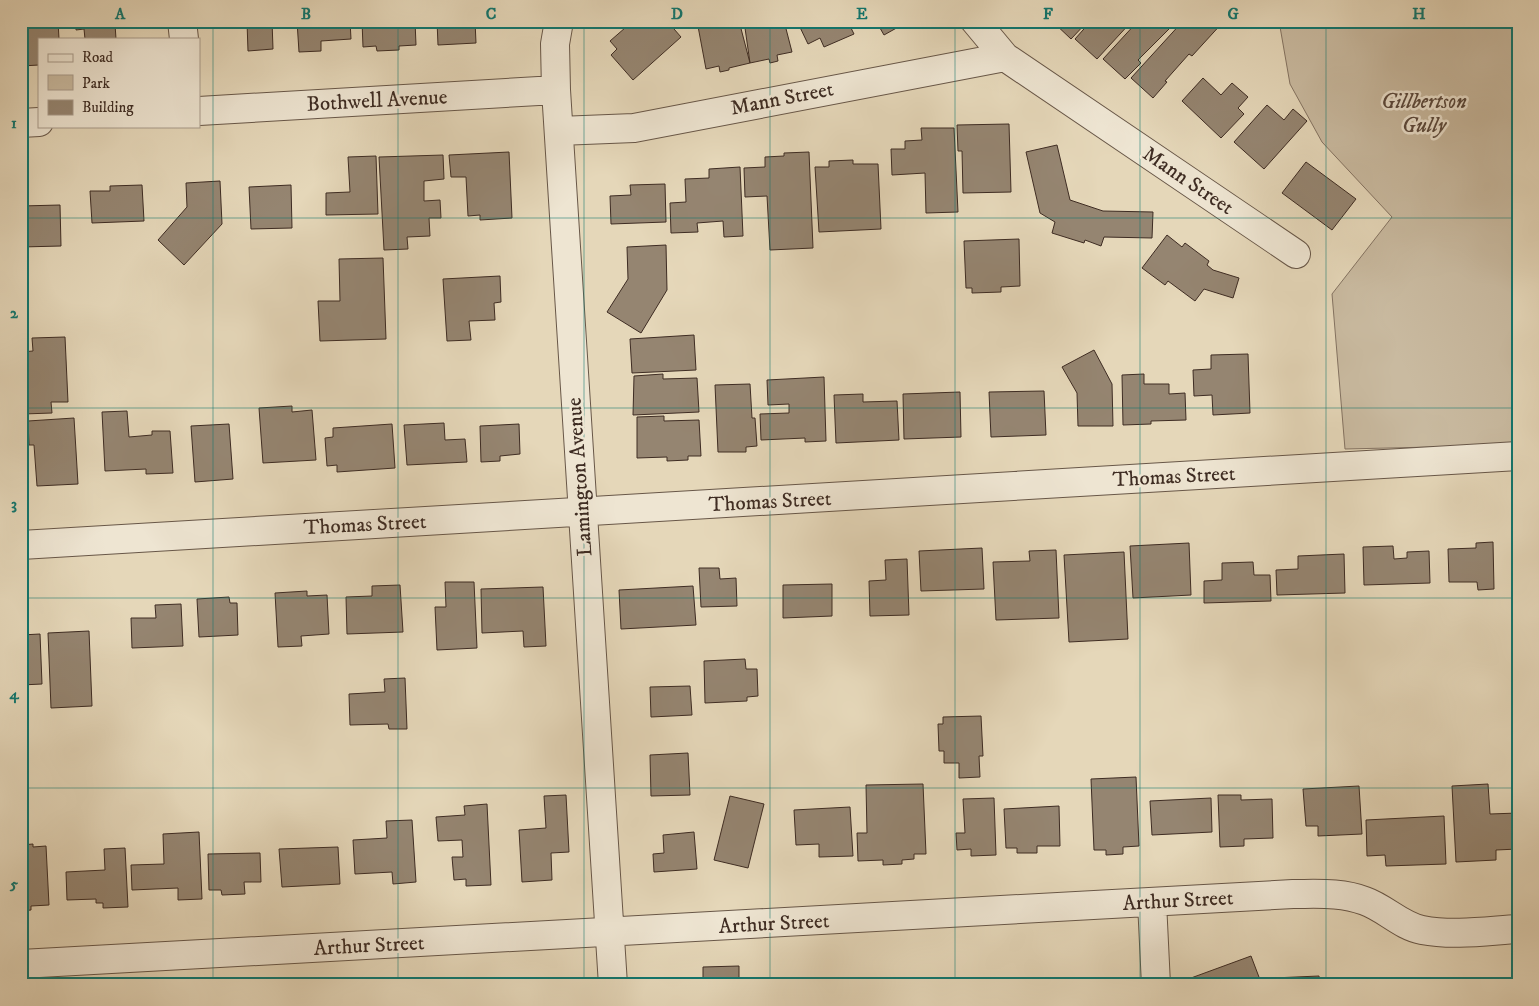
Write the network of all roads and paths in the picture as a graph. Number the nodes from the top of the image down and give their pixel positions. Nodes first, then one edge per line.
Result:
1 (182, 21) edge
2 (559, 21) edge
3 (975, 21) edge
4 (184, 38) edge
5 (1005, 57) junction
6 (556, 90) junction
7 (200, 111) edge
8 (38, 122) edge
9 (21, 123) edge
10 (559, 131) junction
11 (1296, 254) dead end
12 (1518, 456) edge
13 (582, 513) junction
14 (21, 545) edge
15 (1152, 902) junction
16 (1518, 929) edge
17 (610, 933) junction
18 (21, 964) edge
19 (613, 985) edge
20 (1156, 985) edge

1 - 4 street
2 - 6 street, Lamington Avenue
3 - 5 street, Mann Street
5 - 10 street, Mann Street
5 - 11 street, Mann Street
6 - 7 street, Bothwell Avenue
6 - 10 street, Lamington Avenue
8 - 9 street
10 - 13 street, Lamington Avenue
12 - 13 street, Thomas Street
13 - 14 street, Thomas Street
13 - 17 street, Lamington Avenue
15 - 16 street, Arthur Street
15 - 17 street, Arthur Street
15 - 20 street
17 - 18 street, Arthur Street
17 - 19 street, Lamington Avenue

